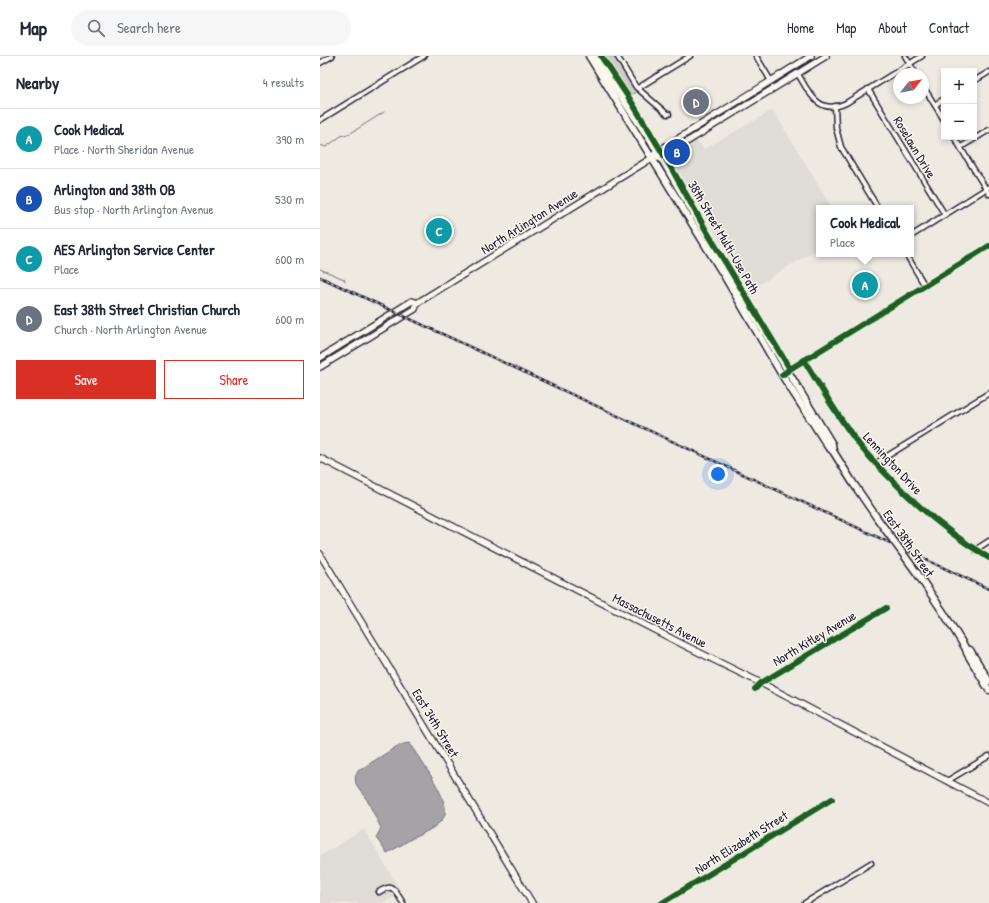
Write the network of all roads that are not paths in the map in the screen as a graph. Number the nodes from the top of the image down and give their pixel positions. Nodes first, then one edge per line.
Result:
1 (332, 56) edge
2 (424, 56) edge
3 (589, 56) edge
4 (594, 56) edge
5 (617, 56) edge
6 (690, 56) edge
7 (756, 56) edge
8 (811, 56) edge
9 (826, 56) edge
10 (905, 56) edge
11 (922, 56) edge
12 (320, 63) edge
13 (909, 64) junction
14 (912, 68) edge
15 (989, 72) edge
16 (798, 74) junction
17 (977, 79) edge
18 (771, 81) junction
19 (638, 88) junction
20 (868, 89) junction
21 (929, 96) edge
22 (941, 101) edge
23 (935, 105) junction
24 (835, 106) junction
25 (669, 114) dead end
26 (941, 115) edge
27 (320, 120) edge
28 (989, 130) edge
29 (956, 140) edge
30 (961, 148) junction
31 (656, 152) junction
32 (652, 158) junction
33 (660, 158) junction
34 (988, 188) edge
35 (989, 194) edge
36 (876, 205) edge
37 (945, 215) junction
38 (914, 234) edge
39 (989, 246) edge
40 (908, 257) edge
41 (925, 286) junction
42 (417, 303) junction
43 (320, 358) edge
44 (804, 360) junction
45 (320, 367) edge
46 (785, 374) junction
47 (989, 393) edge
48 (320, 458) edge
49 (876, 463) junction
50 (989, 541) edge
51 (975, 550) junction
52 (320, 554) edge
53 (989, 558) edge
54 (886, 608) dead end
55 (966, 649) junction
56 (989, 681) edge
57 (761, 683) junction
58 (755, 689) dead end
59 (989, 690) edge
60 (989, 756) edge
61 (948, 781) junction
62 (832, 799) dead end
63 (989, 803) edge
64 (871, 863) dead end
65 (379, 892) dead end
66 (403, 903) edge
67 (532, 903) edge
68 (662, 903) edge
69 (805, 903) edge

1 - 12 street
2 - 27 street
3 - 32 main road, East 38th Street
4 - 31 main road, East 38th Street
5 - 19 street
6 - 19 street
7 - 18 street
8 - 18 main road, North Arlington Avenue
9 - 16 main road
10 - 13 street
11 - 13 street
13 - 14 street
13 - 20 street
15 - 17 street
16 - 24 street
16 - 33 main road
18 - 31 main road, North Arlington Avenue
19 - 25 street
20 - 24 street
20 - 37 street, Roselawn Drive
21 - 23 street
22 - 23 street
23 - 26 street
24 - 36 street
28 - 30 street
29 - 30 street
30 - 34 street
31 - 32 main road, North Arlington Avenue
31 - 33 main road, East 38th Street
32 - 33 main road
32 - 42 main road, North Arlington Avenue
32 - 46 main road, East 38th Street
33 - 46 main road, East 38th Street
34 - 35 street
34 - 37 street
37 - 38 street
39 - 41 street
40 - 41 street
41 - 44 street
42 - 43 main road, North Arlington Avenue
42 - 45 main road, North Arlington Avenue
44 - 46 street
44 - 49 street, Lennington Drive
46 - 55 main road, East 38th Street, bridge
47 - 49 street
48 - 57 main road, Massachusetts Avenue
49 - 51 street, Lennington Drive
50 - 51 street
51 - 53 street, Lennington Drive
52 - 67 main road, East 34th Street
54 - 57 street, North Kitley Avenue
55 - 56 main road, East 38th Street
55 - 59 main road, East 38th Street
57 - 58 street, North Kitley Avenue
57 - 61 main road, Massachusetts Avenue
60 - 61 street
61 - 63 main road, Massachusetts Avenue
62 - 68 street, North Elizabeth Street
64 - 69 street
65 - 66 street

